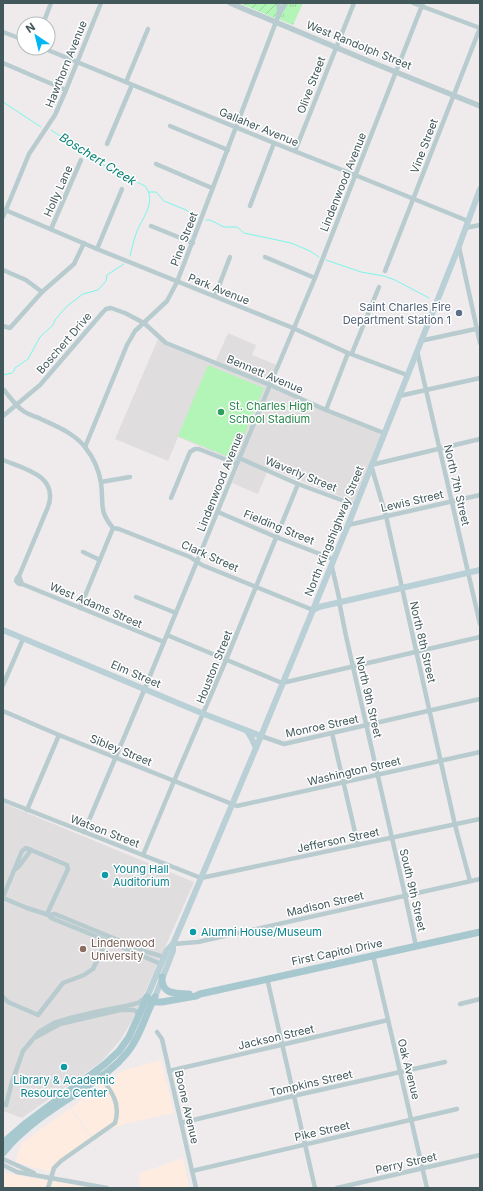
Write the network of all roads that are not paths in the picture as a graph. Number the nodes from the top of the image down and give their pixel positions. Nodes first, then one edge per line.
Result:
1 (51, 3) edge
2 (100, 3) edge
3 (230, 3) edge
4 (278, 3) edge
5 (286, 3) edge
6 (354, 3) edge
7 (413, 3) edge
8 (422, 5) edge
9 (279, 14) junction
10 (46, 16) edge
11 (275, 22) junction
12 (148, 28) dead end
13 (480, 28) edge
14 (3, 32) edge
15 (16, 37) edge
16 (336, 47) junction
17 (56, 53) edge
18 (77, 61) junction
19 (3, 63) edge
20 (396, 71) junction
21 (126, 82) junction
22 (132, 85) junction
23 (66, 90) junction
24 (454, 95) junction
25 (480, 106) edge
26 (170, 126) dead end
27 (236, 127) junction
28 (274, 143) junction
29 (107, 144) dead end
30 (228, 150) junction
31 (295, 151) junction
32 (81, 160) dead end
33 (156, 164) dead end
34 (356, 174) junction
35 (212, 188) junction
36 (122, 189) dead end
37 (480, 189) edge
38 (413, 199) junction
39 (250, 206) dead end
40 (5, 210) edge
41 (3, 217) edge
42 (468, 221) junction
43 (480, 225) edge
44 (151, 226) dead end
45 (465, 228) junction
46 (51, 229) junction
47 (84, 243) junction
48 (193, 243) junction
49 (459, 246) junction
50 (97, 249) junction
51 (264, 256) dead end
52 (230, 257) dead end
53 (3, 270) edge
54 (385, 271) dead end
55 (315, 278) junction
56 (177, 282) junction
57 (379, 287) dead end
58 (42, 292) junction
59 (215, 296) junction
60 (144, 323) junction
61 (3, 326) edge
62 (293, 328) junction
63 (478, 328) edge
64 (420, 341) junction
65 (480, 343) edge
66 (416, 351) junction
67 (350, 353) junction
68 (407, 374) junction
69 (480, 378) edge
70 (270, 385) junction
71 (4, 390) dead end
72 (426, 390) junction
73 (399, 396) junction
74 (16, 405) junction
75 (326, 410) junction
76 (3, 416) edge
77 (384, 433) junction
78 (480, 439) edge
79 (85, 447) junction
80 (440, 449) junction
81 (240, 458) junction
82 (3, 460) edge
83 (236, 464) junction
84 (372, 464) junction
85 (130, 477) dead end
86 (101, 482) junction
87 (298, 484) junction
88 (480, 495) edge
89 (171, 498) dead end
90 (452, 501) junction
91 (355, 505) junction
92 (218, 512) junction
93 (386, 516) junction
94 (348, 525) junction
95 (113, 528) junction
96 (276, 537) junction
97 (83, 552) dead end
98 (333, 559) junction
99 (100, 560) junction
100 (197, 562) junction
101 (480, 570) edge
102 (468, 572) junction
103 (256, 587) junction
104 (402, 588) junction
105 (136, 598) dead end
106 (340, 602) junction
107 (80, 608) junction
108 (313, 610) junction
109 (176, 613) junction
110 (480, 624) edge
111 (3, 630) edge
112 (167, 635) junction
113 (480, 637) edge
114 (23, 639) junction
115 (164, 642) junction
116 (416, 652) junction
117 (226, 660) junction
118 (353, 667) junction
119 (5, 674) edge
120 (282, 683) junction
121 (3, 684) edge
122 (145, 688) junction
123 (480, 699) edge
124 (3, 711) edge
125 (430, 711) junction
126 (204, 714) junction
127 (367, 725) junction
128 (246, 730) junction
129 (332, 733) junction
130 (59, 735) junction
131 (261, 736) junction
132 (256, 748) junction
133 (480, 752) edge
134 (116, 757) junction
135 (442, 760) junction
136 (377, 775) junction
137 (174, 781) junction
138 (344, 782) junction
139 (3, 800) edge
140 (232, 804) junction
141 (27, 810) junction
142 (480, 819) edge
143 (455, 825) junction
144 (84, 832) junction
145 (392, 838) junction
146 (358, 845) junction
147 (143, 855) junction
148 (200, 878) junction
149 (480, 879) edge
150 (470, 881) junction
151 (405, 896) junction
152 (3, 897) edge
153 (48, 915) junction
154 (480, 932) edge
155 (107, 940) junction
156 (173, 944) junction
157 (416, 946) junction
158 (373, 955) junction
159 (164, 957) junction
160 (161, 964) junction
161 (162, 977) junction
162 (267, 978) junction
163 (195, 995) junction
164 (3, 997) edge
165 (151, 999) junction
166 (480, 1000) edge
167 (460, 1004) dead end
168 (142, 1017) junction
169 (388, 1020) junction
170 (157, 1032) dead end
171 (34, 1038) junction
172 (281, 1045) junction
173 (445, 1062) dead end
174 (96, 1070) junction
175 (169, 1071) junction
176 (400, 1072) junction
177 (101, 1077) junction
178 (293, 1096) junction
179 (3, 1104) edge
180 (457, 1109) dead end
181 (412, 1119) junction
182 (181, 1123) junction
183 (3, 1143) edge
184 (305, 1144) junction
185 (3, 1153) edge
186 (480, 1155) edge
187 (3, 1159) edge
188 (3, 1166) edge
189 (423, 1168) junction
190 (192, 1171) junction
191 (37, 1175) junction
192 (51, 1178) junction
193 (48, 1188) edge
194 (107, 1188) edge
195 (196, 1188) edge
196 (314, 1188) edge
197 (337, 1188) edge
198 (427, 1188) edge

1 - 10 street
2 - 18 street, Hawthorn Avenue
3 - 11 street, West Randolph Street
4 - 9 street
5 - 9 street, Pine Street
6 - 16 street, Olive Street
7 - 8 street
8 - 13 street
8 - 20 street, Lindenwood Avenue
9 - 11 street, Pine Street
11 - 16 street, West Randolph Street
11 - 27 street, Pine Street
12 - 21 street
13 - 24 street, Vine Street
14 - 15 street
16 - 20 street, West Randolph Street
16 - 31 street, Olive Street
17 - 18 street, Gallaher Avenue
18 - 21 street, Gallaher Avenue
18 - 23 street, Hawthorn Avenue
19 - 23 street
20 - 24 street, West Randolph Street
20 - 34 street, Lindenwood Avenue
21 - 22 street, Gallaher Avenue
22 - 27 street, Gallaher Avenue
22 - 29 street
23 - 40 street, Hawthorn Avenue
24 - 25 street, West Randolph Street
24 - 38 street, Vine Street
26 - 30 street
27 - 28 street, Gallaher Avenue
27 - 30 street, Pine Street
28 - 31 street, Gallaher Avenue
28 - 39 street
30 - 35 street, Pine Street
31 - 34 street, Gallaher Avenue
32 - 46 street, Holly Lane
33 - 35 street
34 - 38 street, Gallaher Avenue
34 - 55 street, Lindenwood Avenue
35 - 48 street, Pine Street
36 - 50 street
37 - 42 main road, North Kingshighway Street
38 - 42 street, Gallaher Avenue
38 - 54 street, Vine Street
40 - 41 street, Hawthorn Avenue
40 - 46 street, Park Avenue
42 - 45 main road, North Kingshighway Street
43 - 45 street
44 - 48 street
45 - 49 main road, North Kingshighway Street
46 - 47 street, Park Avenue
47 - 50 street, Park Avenue
47 - 58 street
48 - 56 street, Pine Street
49 - 63 street
49 - 64 main road, North Kingshighway Street
50 - 56 street, Park Avenue
51 - 55 street
52 - 59 street
53 - 58 street
55 - 62 street, Lindenwood Avenue
56 - 59 street, Park Avenue
56 - 60 street, Pine Street
57 - 67 street
58 - 61 street
59 - 62 street, Park Avenue
60 - 70 street, Bennett Avenue
60 - 74 street, Boschert Drive
60 - 79 street, Pine Street
62 - 67 street, Park Avenue
62 - 70 street, Lindenwood Avenue
63 - 64 street
63 - 65 street
64 - 66 main road, North Kingshighway Street
66 - 68 main road, North Kingshighway Street
66 - 72 street, North 7th Street
67 - 68 street, Park Avenue
67 - 75 street
68 - 73 main road, North Kingshighway Street
69 - 72 street
70 - 75 street, Bennett Avenue
70 - 81 street, Lindenwood Avenue
71 - 74 street
72 - 73 street
72 - 80 street, North 7th Street
73 - 77 main road, North Kingshighway Street
74 - 76 street, Boschert Drive
74 - 79 street
75 - 77 street, Bennett Avenue
77 - 84 main road, North Kingshighway Street
78 - 80 street
79 - 86 street
80 - 84 street
80 - 90 street, North 7th Street
81 - 83 street, Lindenwood Avenue
81 - 87 street, Waverly Street
82 - 107 street, West Adams Street
83 - 89 street
83 - 92 street, Lindenwood Avenue
84 - 91 main road, North Kingshighway Street
84 - 93 street, North 8th Street
85 - 86 street
86 - 95 street
87 - 91 street, Waverly Street
87 - 96 street, Houston Street
88 - 90 street, Lewis Street
90 - 93 street, Lewis Street
90 - 102 street, North 7th Street
91 - 94 main road, North Kingshighway Street
92 - 96 street, Fielding Street
92 - 100 street, Lindenwood Avenue
93 - 94 street, Lewis Street
93 - 104 street, North 8th Street
94 - 98 main road, North Kingshighway Street
95 - 99 street
95 - 100 street, Clark Street
96 - 98 street, Fielding Street
96 - 103 street, Houston Street
97 - 99 street
98 - 106 street, North 9th Street
98 - 108 main road, North Kingshighway Street
99 - 107 street
100 - 103 street, Clark Street
100 - 109 street, Lindenwood Avenue
101 - 102 main road
102 - 104 main road
102 - 110 street, North 7th Street
103 - 108 street, Clark Street
103 - 117 street, Houston Street
104 - 106 main road
104 - 116 street, North 8th Street
105 - 109 street
106 - 108 main road
106 - 118 street, North 9th Street
107 - 115 street, West Adams Street
108 - 120 main road, North Kingshighway Street
109 - 112 street, Lindenwood Avenue
111 - 114 main road, Elm Street
112 - 115 street, Lindenwood Avenue
112 - 117 street
113 - 116 street
114 - 119 street
114 - 122 main road, Elm Street
115 - 122 street, Lindenwood Avenue
116 - 118 street
116 - 125 street, North 8th Street
117 - 120 street
117 - 126 street, Houston Street
118 - 120 street
118 - 127 street, North 9th Street
119 - 121 street
120 - 131 main road, North Kingshighway Street
122 - 126 main road, Elm Street
122 - 134 street, Lindenwood Avenue
123 - 125 street, Monroe Street
124 - 130 street, Sibley Street
125 - 127 street, Monroe Street
125 - 135 street, North 8th Street
126 - 128 main road, Elm Street
126 - 137 street, Houston Street
127 - 129 street, Monroe Street
127 - 136 street, North 9th Street
128 - 131 main road, Elm Street
128 - 132 main road
129 - 131 street, Monroe Street
129 - 138 street
130 - 134 street, Sibley Street
130 - 141 street
131 - 132 main road, North Kingshighway Street
132 - 140 main road, North Kingshighway Street
133 - 135 street, Washington Street
134 - 137 street, Sibley Street
134 - 144 street, Lindenwood Avenue
135 - 136 street, Washington Street
135 - 143 street, North 8th Street
136 - 138 street, Washington Street
136 - 145 street, North 9th Street
137 - 140 street, Sibley Street
137 - 147 street, Houston Street
138 - 140 street, Washington Street
138 - 146 street
139 - 141 street, Watson Street
140 - 148 main road, North Kingshighway Street
141 - 144 street, Watson Street
142 - 143 street, Jefferson Street
143 - 145 street, Jefferson Street
143 - 150 street, North 8th Street
144 - 147 street, Watson Street
145 - 146 street, Jefferson Street
145 - 151 street, South 9th Street
146 - 148 street, Jefferson Street
147 - 148 street, Watson Street
148 - 156 main road, North Kingshighway Street
149 - 150 street, Madison Street
150 - 151 street, Madison Street
151 - 156 street, Madison Street
151 - 157 street, South 9th Street
152 - 153 street
152 - 153 street
153 - 155 street
153 - 159 street
154 - 157 main road, First Capitol Drive
155 - 160 street
155 - 164 street
156 - 159 main road
156 - 161 main road
157 - 158 main road, First Capitol Drive
158 - 162 main road, First Capitol Drive
158 - 169 street, Oak Avenue
159 - 160 main road
160 - 165 main road
161 - 163 main road
161 - 165 main road
162 - 163 main road, First Capitol Drive
162 - 172 street
163 - 165 main road, First Capitol Drive
163 - 168 main road
165 - 168 main road
165 - 171 street
166 - 167 street
168 - 171 street
168 - 174 main road
168 - 177 main road
169 - 172 street, Jackson Street
169 - 176 street, Oak Avenue
170 - 175 street, Boone Avenue
171 - 179 street
172 - 175 street, Jackson Street
172 - 178 street
173 - 176 street, Tompkins Street
174 - 177 street
174 - 183 main road
175 - 182 street, Boone Avenue
176 - 178 street, Tompkins Street
176 - 181 street, Oak Avenue
177 - 185 main road
177 - 192 street
178 - 182 street, Tompkins Street
178 - 184 street
180 - 181 street, Pike Street
181 - 184 street, Pike Street
181 - 189 street, Oak Avenue
182 - 190 street, Boone Avenue
184 - 190 street, Pike Street
184 - 196 street
186 - 189 street, Perry Street
187 - 191 street
188 - 191 street
189 - 197 street, Perry Street
189 - 198 street, Oak Avenue
190 - 195 street, Boone Avenue
191 - 192 street
192 - 193 street
192 - 194 street

